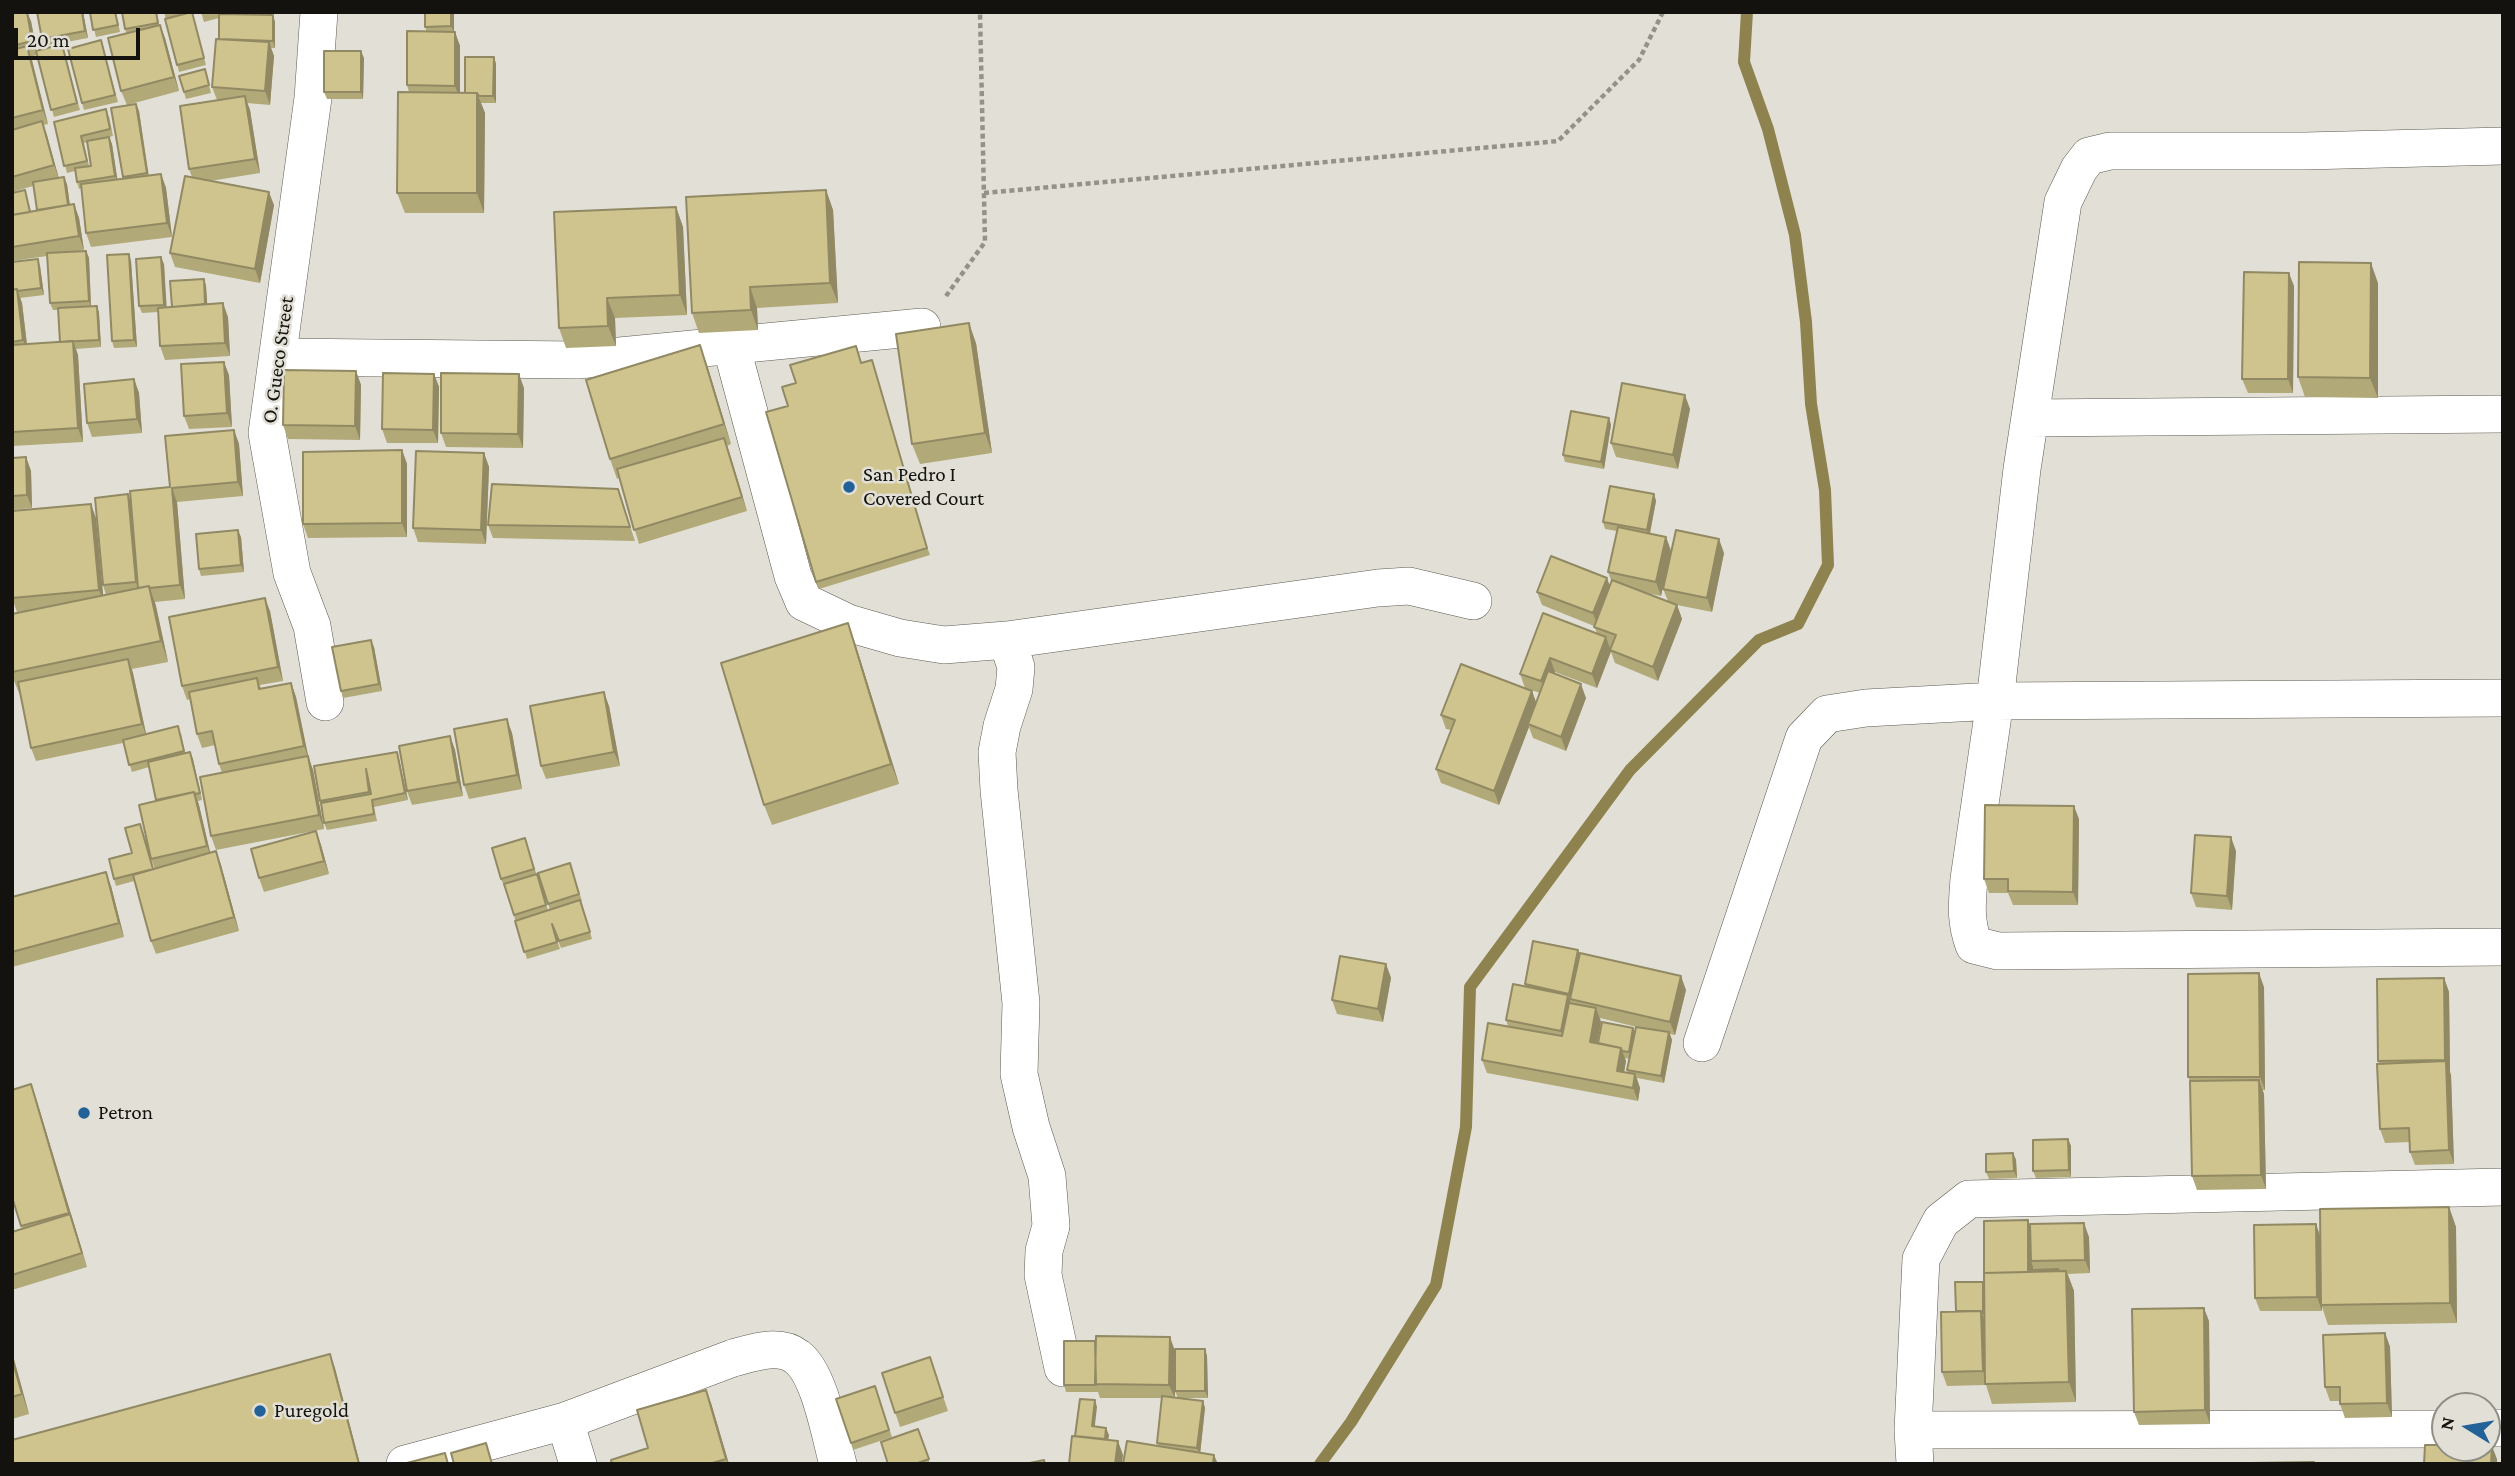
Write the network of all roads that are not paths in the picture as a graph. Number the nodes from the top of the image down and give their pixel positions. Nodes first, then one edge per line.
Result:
1 (320, 12) edge
2 (2503, 146) edge
3 (922, 327) edge
4 (731, 345) junction
5 (279, 357) junction
6 (2503, 414) edge
7 (2030, 418) junction
8 (1473, 601) dead end
9 (1007, 640) junction
10 (2503, 698) edge
11 (1995, 701) junction
12 (325, 702) dead end
13 (2503, 947) edge
14 (1702, 1043) dead end
15 (2503, 1187) edge
16 (1063, 1368) edge
17 (565, 1421) junction
18 (2431, 1429) edge
19 (1914, 1447) edge
20 (405, 1464) edge
21 (578, 1464) edge
22 (838, 1464) edge

1 - 5 street, O. Gueco Street
2 - 7 street
3 - 4 street
4 - 5 street
4 - 9 street
5 - 12 street, O. Gueco Street
6 - 7 street
7 - 11 street
8 - 9 street
9 - 16 street
10 - 11 street
11 - 13 street
11 - 14 street
15 - 19 street
17 - 20 street
17 - 21 street
17 - 22 street
18 - 19 street

